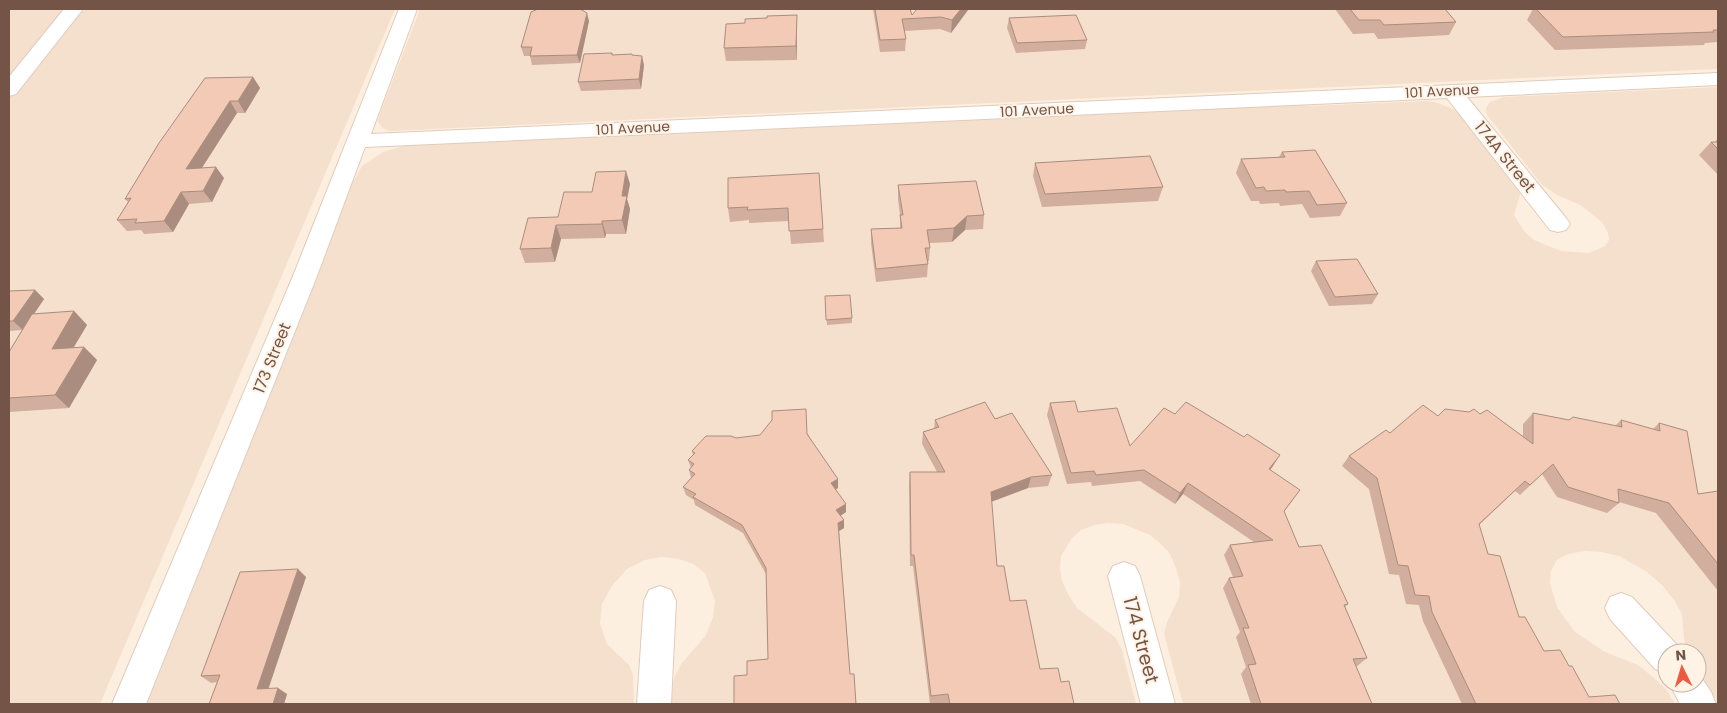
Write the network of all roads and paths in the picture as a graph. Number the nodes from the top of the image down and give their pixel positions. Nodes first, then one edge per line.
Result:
1 (74, 9) edge
2 (408, 9) edge
3 (1718, 79) edge
4 (9, 90) edge
5 (1452, 91) junction
6 (356, 141) junction
7 (1558, 224) dead end
8 (1124, 576) dead end
9 (660, 601) dead end
10 (1621, 608) dead end
11 (1657, 647) edge
12 (1692, 693) edge
13 (129, 704) edge
14 (654, 704) edge
15 (1158, 704) edge
16 (1699, 704) edge

1 - 4 street
2 - 6 street, 173 Street
3 - 5 street, 101 Avenue
5 - 6 street, 101 Avenue
5 - 7 street, 174A Street
6 - 13 street, 173 Street
8 - 15 street, 174 Street
9 - 14 street
10 - 11 street
12 - 16 street

